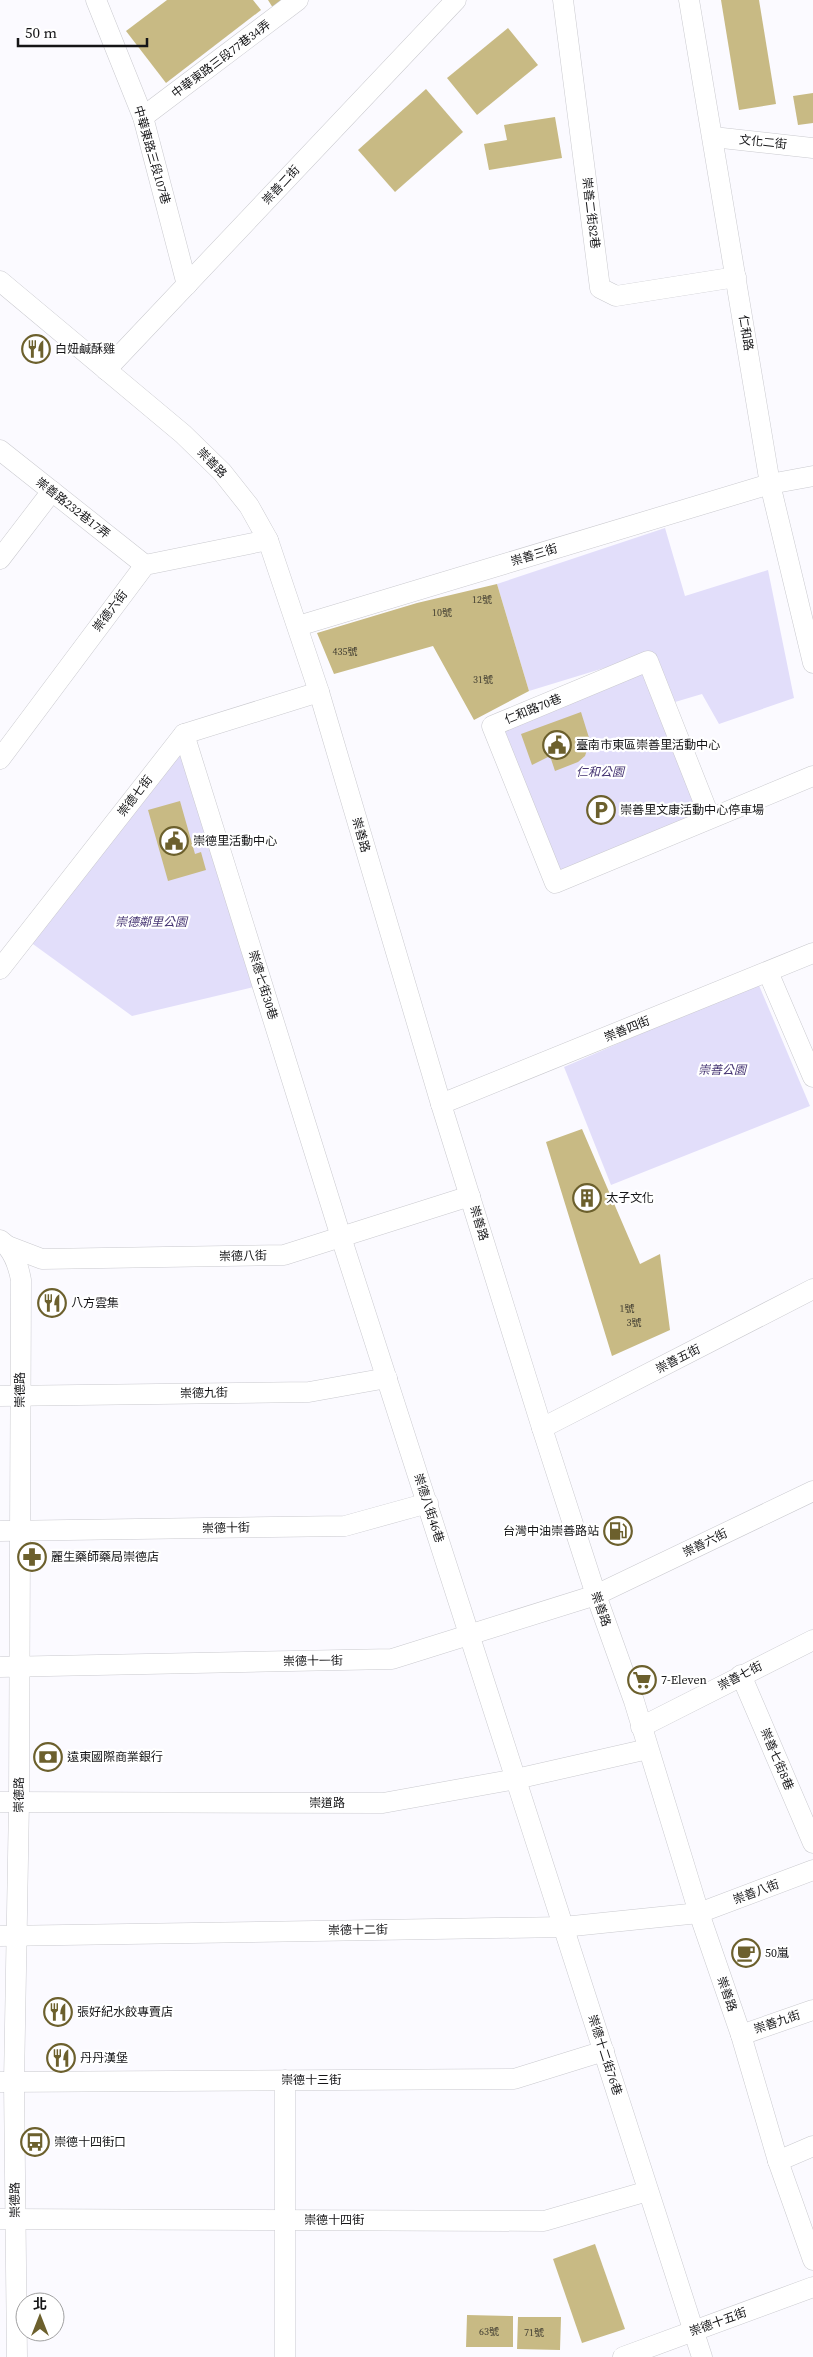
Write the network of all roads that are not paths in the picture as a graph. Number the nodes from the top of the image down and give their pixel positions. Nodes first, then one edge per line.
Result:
1 (96, 0) edge
2 (298, 0) edge
3 (456, 0) edge
4 (563, 0) edge
5 (689, 0) edge
6 (143, 118) junction
7 (713, 137) junction
8 (813, 148) edge
9 (736, 277) junction
10 (0, 281) edge
11 (187, 285) junction
12 (106, 370) junction
13 (0, 450) edge
14 (813, 476) edge
15 (770, 484) junction
16 (52, 492) junction
17 (268, 540) junction
18 (0, 558) edge
19 (145, 565) junction
20 (298, 626) junction
21 (813, 663) edge
22 (319, 692) junction
23 (184, 734) junction
24 (0, 759) edge
25 (813, 776) edge
26 (710, 818) junction
27 (813, 952) edge
28 (0, 969) edge
29 (768, 972) junction
30 (812, 1072) edge
31 (441, 1104) junction
32 (470, 1196) junction
33 (341, 1237) junction
34 (3, 1245) edge
35 (813, 1288) edge
36 (387, 1378) junction
37 (0, 1396) edge
38 (20, 1396) junction
39 (542, 1428) junction
40 (813, 1492) edge
41 (428, 1503) junction
42 (0, 1531) edge
43 (20, 1531) junction
44 (596, 1596) junction
45 (470, 1635) junction
46 (813, 1640) edge
47 (0, 1667) edge
48 (20, 1667) junction
49 (741, 1675) junction
50 (641, 1727) junction
51 (648, 1749) junction
52 (516, 1779) junction
53 (10, 1802) edge
54 (813, 1842) edge
55 (813, 1870) edge
56 (699, 1913) junction
57 (563, 1926) junction
58 (8, 1936) edge
59 (813, 2010) edge
60 (741, 2035) junction
61 (604, 2051) junction
62 (285, 2080) junction
63 (7, 2082) edge
64 (813, 2146) edge
65 (778, 2161) junction
66 (648, 2191) junction
67 (8, 2219) edge
68 (285, 2220) junction
69 (813, 2260) edge
70 (813, 2287) edge
71 (693, 2331) junction
72 (17, 2357) edge
73 (285, 2357) edge
74 (623, 2357) edge
75 (702, 2357) edge

1 - 6 street, 中華東路三段107巷
2 - 6 street, 中華東路三段77巷34弄
3 - 11 street, 崇善二街
4 - 9 street, 崇善二街82巷
5 - 7 street, 仁和路
6 - 11 street, 中華東路三段107巷
7 - 8 street, 文化二街
7 - 9 street, 仁和路
9 - 15 street, 仁和路
10 - 12 street, 崇善路
11 - 12 street, 崇善二街
12 - 17 street, 崇善路
13 - 16 street, 崇善路232巷17弄
14 - 15 street, 崇善三街
15 - 20 street, 崇善三街
15 - 21 street, 仁和路
16 - 18 street
16 - 19 street, 崇善路232巷17弄
17 - 19 street
17 - 20 street, 崇善路
19 - 24 street, 崇德六街
20 - 22 street, 崇善路
22 - 23 street
22 - 31 street, 崇善路
23 - 28 street, 崇德七街
23 - 33 street, 崇德七街30巷
25 - 26 street, 仁和路70巷
26 - 26 street, 仁和路70巷
27 - 29 street, 崇善四街
29 - 30 street
29 - 31 street, 崇善四街
31 - 32 street, 崇善路
32 - 33 street, 崇德八街
32 - 39 street, 崇善路
33 - 34 street, 崇德八街
33 - 36 street, 崇德八街46巷
34 - 38 street, 崇德路
35 - 39 street, 崇善五街
36 - 38 street, 崇德九街
36 - 41 street, 崇德八街46巷
37 - 38 street, 崇德九街
38 - 43 street, 崇德路
39 - 44 street, 崇善路
40 - 44 street, 崇善六街
41 - 43 street, 崇德十街
41 - 45 street, 崇德八街46巷
42 - 43 street, 崇德十街
43 - 48 street, 崇德路
44 - 45 street, 崇德十一街
44 - 50 street, 崇善路
45 - 48 street, 崇德十一街
45 - 52 street, 崇德八街46巷
46 - 49 street, 崇善七街
47 - 48 street, 崇德十一街
48 - 53 street, 崇德路
49 - 50 street, 崇善七街
49 - 54 street, 崇善七街8巷
50 - 51 street, 崇善路
51 - 52 street, 崇道路
51 - 56 street, 崇善路
52 - 53 street, 崇道路
52 - 57 street, 崇德十二街76巷
53 - 58 street, 崇德路
55 - 56 street, 崇善八街
56 - 57 street, 崇德十二街
56 - 60 street, 崇善路
57 - 58 street, 崇德十二街
57 - 61 street, 崇德十二街76巷
58 - 63 street, 崇德路
59 - 60 street, 崇善九街
60 - 65 street, 崇善路
61 - 62 street, 崇德十三街
61 - 66 street, 崇德十二街76巷
62 - 63 street, 崇德十三街
62 - 68 street
63 - 67 street, 崇德路
64 - 65 street
65 - 69 street, 崇善路
66 - 68 street, 崇德十四街
66 - 71 street, 崇德十二街76巷
67 - 68 street, 崇德十四街
67 - 72 street, 崇德路
68 - 73 street
70 - 71 street, 崇德十五街
71 - 74 street, 崇德十五街
71 - 75 street, 崇德十二街76巷

